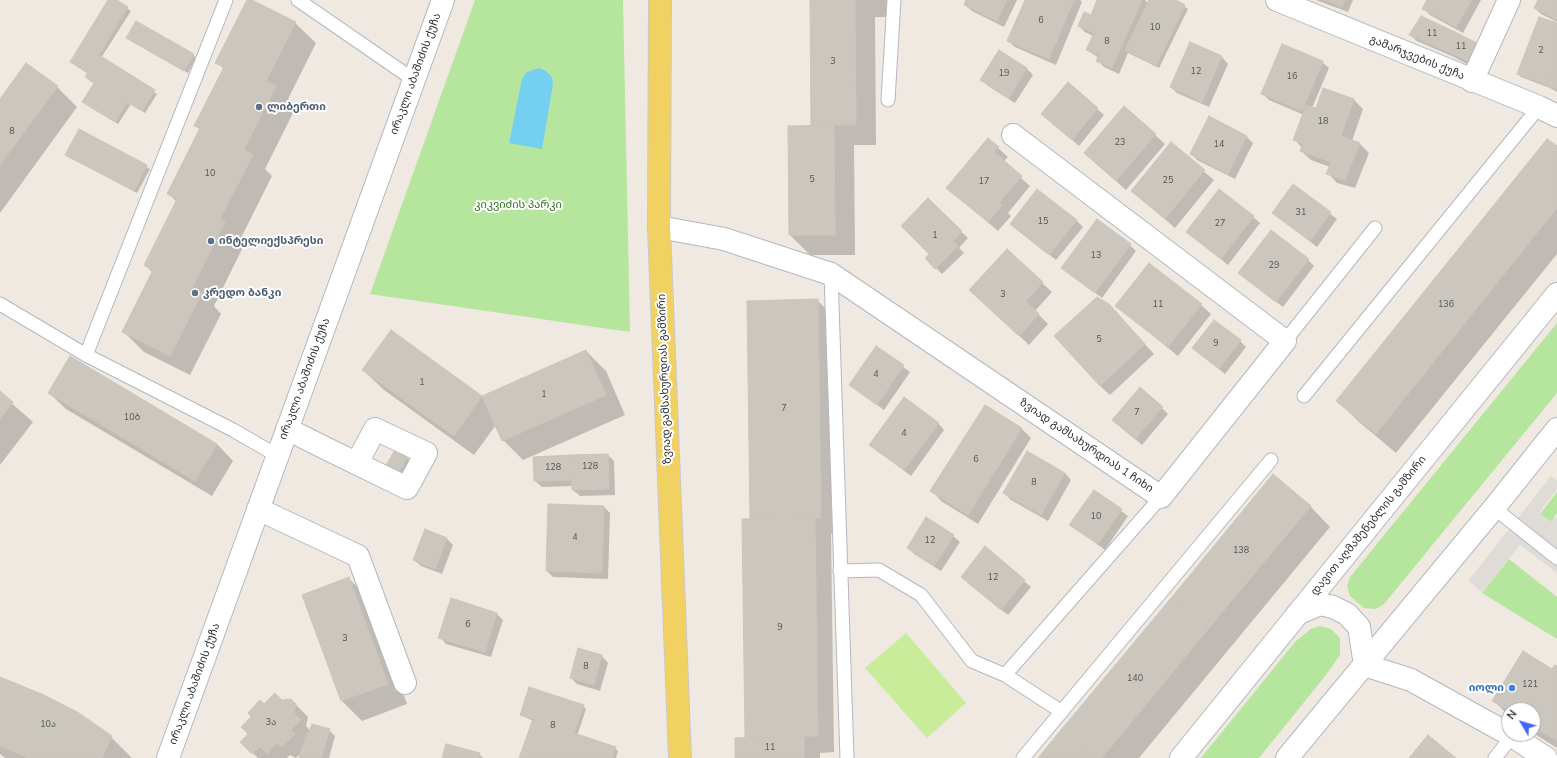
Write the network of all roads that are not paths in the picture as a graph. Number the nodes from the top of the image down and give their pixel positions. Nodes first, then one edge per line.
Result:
1 (226, 0) edge
2 (298, 0) edge
3 (443, 0) edge
4 (660, 0) edge
5 (894, 0) edge
6 (1277, 0) edge
7 (1508, 0) edge
8 (414, 80) junction
9 (1472, 81) junction
10 (888, 100) dead end
11 (1548, 111) edge
12 (1013, 135) dead end
13 (659, 227) junction
14 (1375, 228) dead end
15 (831, 274) junction
16 (1557, 294) edge
17 (0, 304) edge
18 (1285, 342) junction
19 (86, 355) junction
20 (1304, 396) dead end
21 (287, 429) junction
22 (1557, 429) edge
23 (278, 456) junction
24 (1271, 460) dead end
25 (357, 463) dead end
26 (1161, 497) junction
27 (1494, 508) junction
28 (258, 509) junction
29 (1557, 558) edge
30 (840, 571) junction
31 (1295, 616) junction
32 (1365, 665) junction
33 (1005, 675) junction
34 (405, 683) dead end
35 (1062, 712) junction
36 (1501, 730) edge
37 (1507, 742) edge
38 (1521, 742) edge
39 (168, 758) edge
40 (680, 758) edge
41 (847, 758) edge
42 (1023, 758) edge
43 (1181, 758) edge
44 (1287, 758) edge
45 (1495, 758) edge
46 (1546, 758) edge

1 - 19 lane
2 - 8 lane
3 - 8 street, ირაკლი აბაშიძის ქუჩა
4 - 13 main road, ზვიად გამსახურდიას გამზირი
5 - 10 lane
6 - 9 street, გამარჯვების ქუჩა
7 - 9 street
8 - 21 street, ირაკლი აბაშიძის ქუჩა
9 - 11 street, გამარჯვების ქუჩა
11 - 20 lane
12 - 18 street
13 - 15 street, ზვიად გამსახურდიას 1 ჩიხი
13 - 40 main road, ზვიად გამსახურდიას გამზირი
14 - 18 lane
15 - 26 street, ზვიად გამსახურდიას 1 ჩიხი
15 - 30 lane
16 - 31 street, დავით აღმაშენებლის გამზირი
17 - 19 lane
18 - 26 street, ზვიად გამსახურდიას 1 ჩიხი
19 - 23 lane
21 - 23 street, ირაკლი აბაშიძის ქუჩა
21 - 25 street
22 - 27 street
23 - 28 street, ირაკლი აბაშიძის ქუჩა
24 - 35 lane
26 - 33 lane
27 - 29 lane
27 - 32 street
28 - 34 street
28 - 39 street, ირაკლი აბაშიძის ქუჩა
30 - 33 lane
30 - 41 lane
31 - 32 street
31 - 43 street, დავით აღმაშენებლის გამზირი
32 - 36 street
32 - 44 street
33 - 35 lane
35 - 42 lane
37 - 45 lane
38 - 46 street

